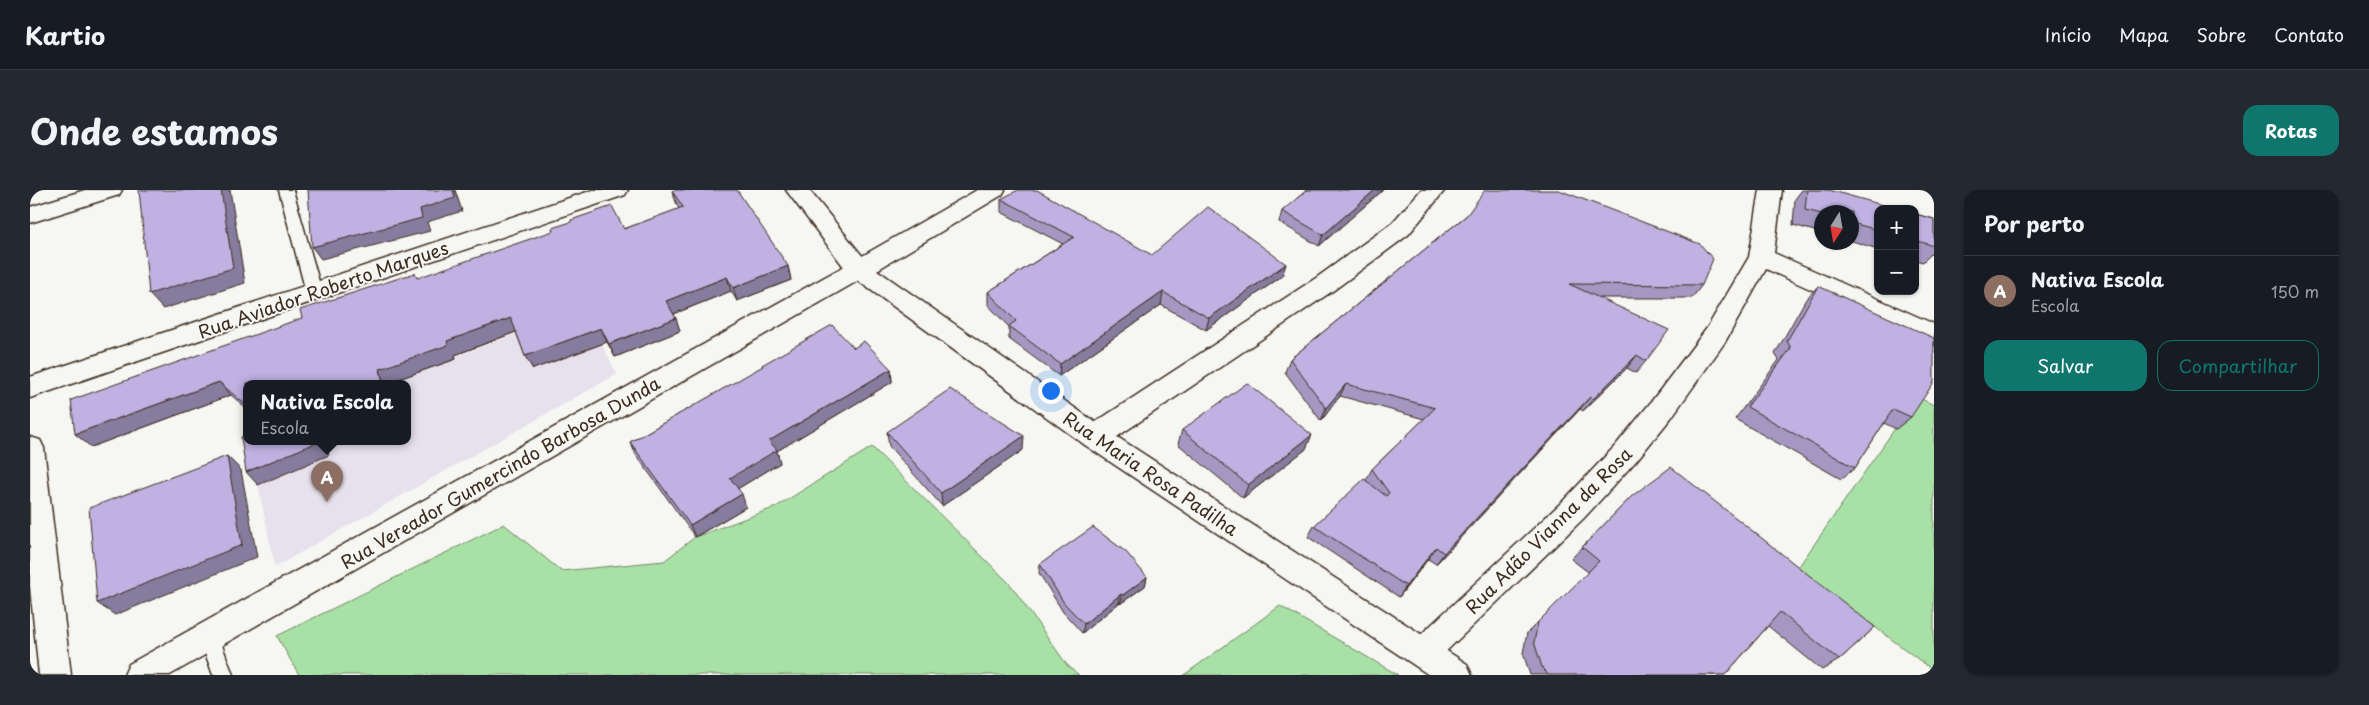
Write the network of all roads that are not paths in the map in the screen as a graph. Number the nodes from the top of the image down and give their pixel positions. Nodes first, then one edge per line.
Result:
1 (111, 190) edge
2 (286, 190) edge
3 (617, 190) edge
4 (797, 190) edge
5 (994, 190) edge
6 (1434, 190) edge
7 (1771, 190) edge
8 (30, 214) edge
9 (1761, 257) junction
10 (859, 269) junction
11 (314, 292) junction
12 (1934, 334) edge
13 (30, 388) edge
14 (1095, 437) junction
15 (30, 448) edge
16 (210, 636) junction
17 (1423, 652) junction
18 (55, 675) edge
19 (140, 675) edge
20 (223, 675) edge
21 (1456, 675) edge

1 - 8 street
2 - 11 lane
3 - 11 street, Rua Aviador Roberto Marques
4 - 10 street, Rua Maria Rosa Padilha
5 - 10 street, Rua Vereador Gumercindo Barbosa Dunda
6 - 14 street
7 - 9 street, Rua Adão Vianna da Rosa
9 - 12 street
9 - 17 street, Rua Adão Vianna da Rosa
10 - 14 street, Rua Maria Rosa Padilha
10 - 16 street, Rua Vereador Gumercindo Barbosa Dunda
11 - 13 street, Rua Aviador Roberto Marques
14 - 17 street, Rua Maria Rosa Padilha
15 - 18 street
16 - 19 street, Rua Vereador Gumercindo Barbosa Dunda
16 - 20 lane
17 - 21 street, Rua Maria Rosa Padilha

